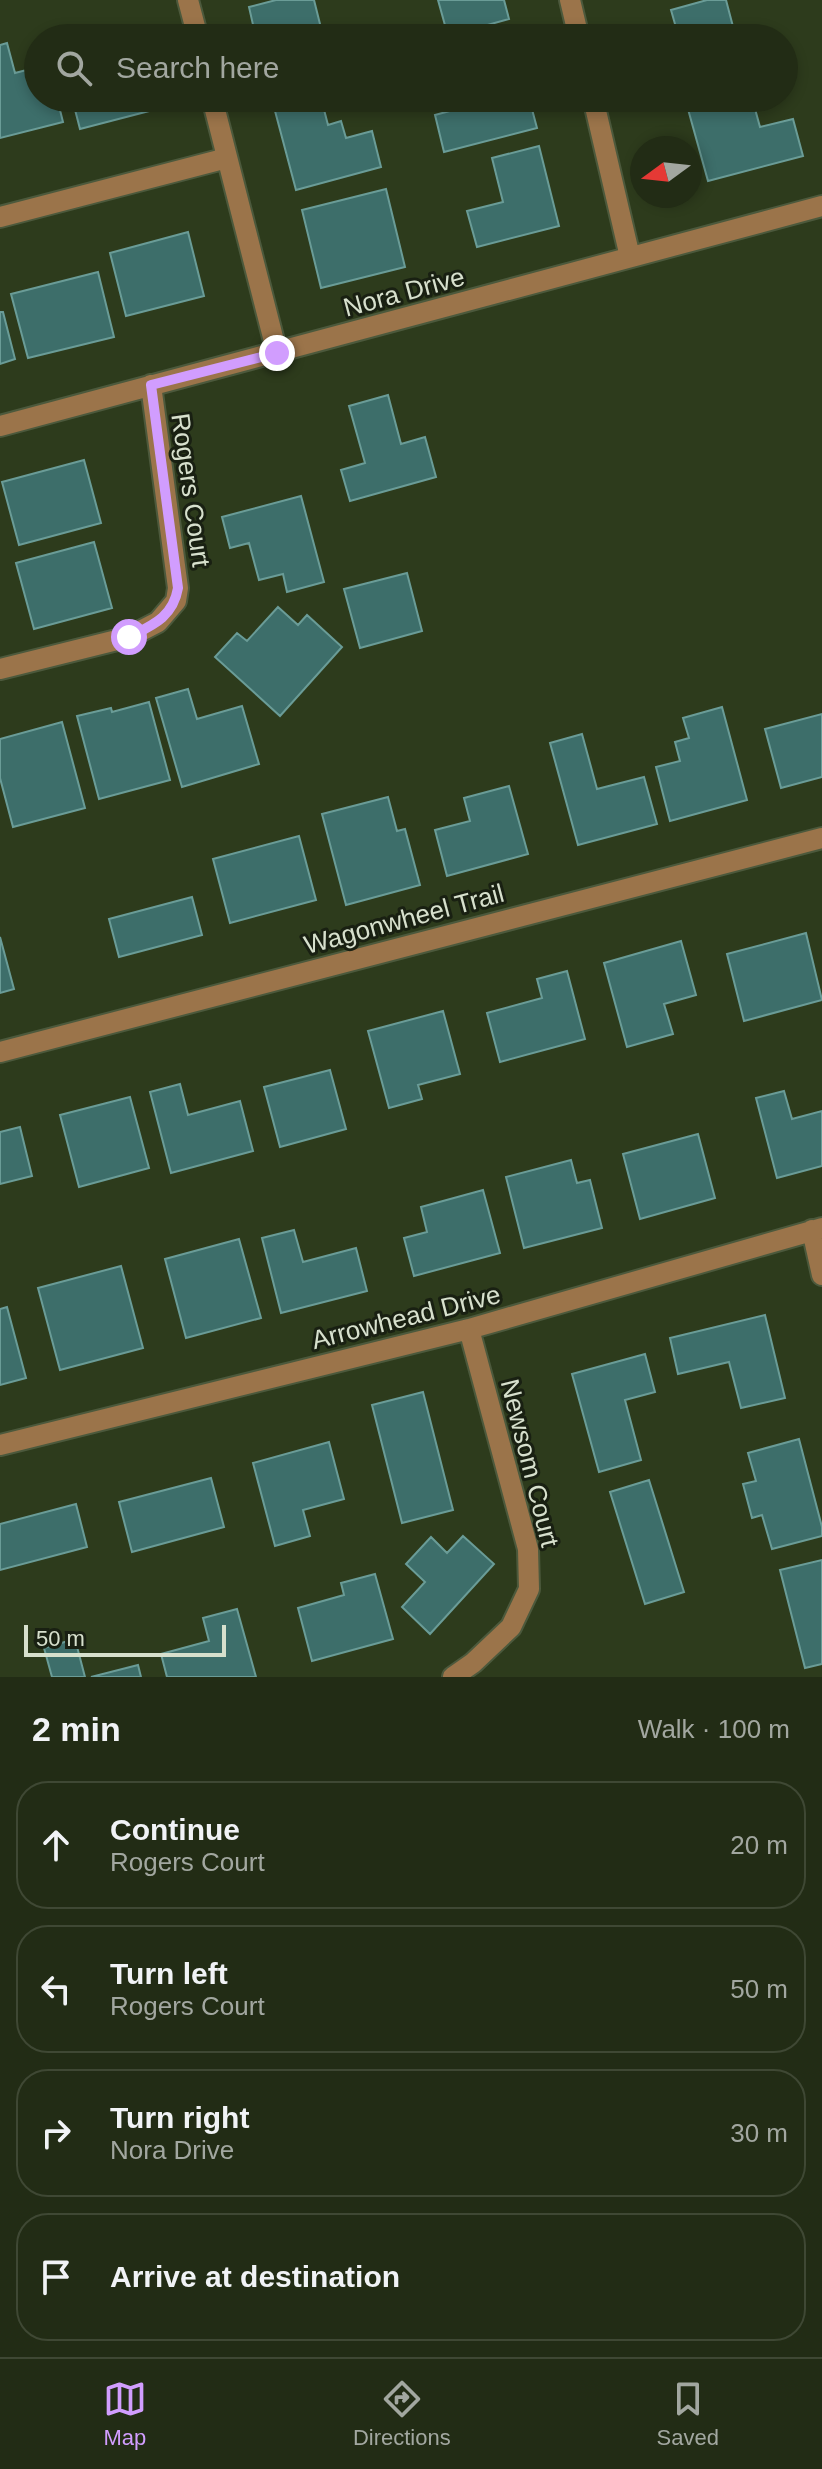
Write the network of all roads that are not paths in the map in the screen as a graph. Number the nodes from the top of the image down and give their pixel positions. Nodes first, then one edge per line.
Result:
1 (188, 0) edge
2 (570, 0) edge
3 (194, 24) edge
4 (576, 24) edge
5 (216, 112) edge
6 (596, 112) edge
7 (227, 158) junction
8 (822, 206) edge
9 (0, 217) edge
10 (630, 257) junction
11 (277, 353) junction
12 (151, 385) junction
13 (0, 426) edge
14 (0, 669) edge
15 (822, 838) edge
16 (0, 1052) edge
17 (817, 1229) edge
18 (822, 1275) edge
19 (469, 1329) junction
20 (0, 1445) edge
21 (453, 1677) edge

1 - 3 street
2 - 4 street
5 - 7 street
6 - 10 street
7 - 9 street
7 - 11 street
8 - 10 street, Nora Drive
10 - 11 street, Nora Drive
11 - 12 street, Nora Drive
12 - 13 street, Nora Drive
12 - 14 street, Rogers Court
15 - 16 street, Wagonwheel Trail
17 - 18 street
17 - 19 street, Arrowhead Drive
19 - 20 street, Arrowhead Drive
19 - 21 street, Newsom Court

